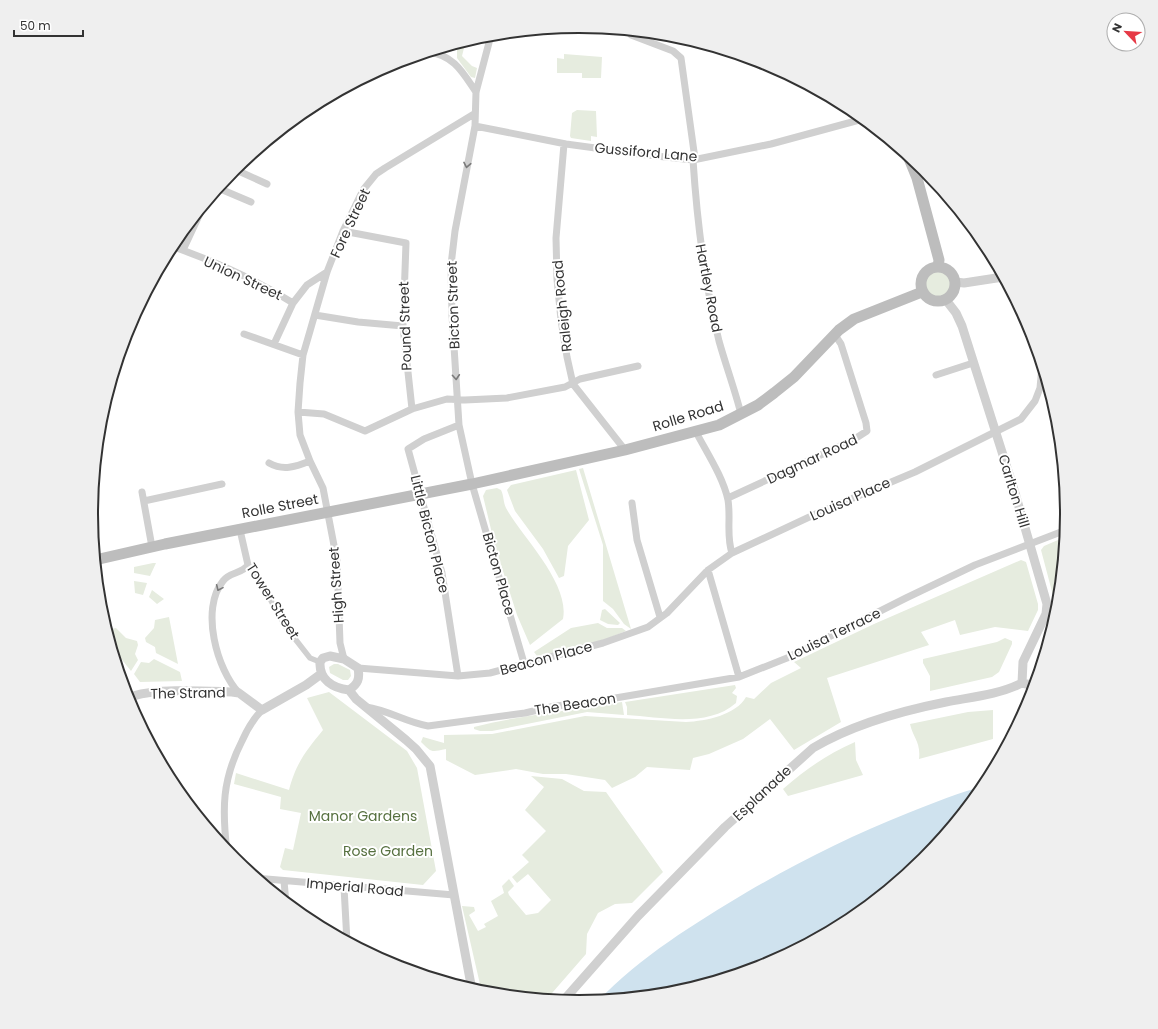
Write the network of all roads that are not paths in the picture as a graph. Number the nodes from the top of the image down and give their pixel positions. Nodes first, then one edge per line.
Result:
1 (631, 36) edge
2 (489, 41) edge
3 (439, 54) edge
4 (476, 92) junction
5 (474, 114) junction
6 (856, 121) edge
7 (475, 126) junction
8 (564, 144) junction
9 (694, 159) junction
10 (913, 168) edge
11 (241, 172) edge
12 (267, 184) dead end
13 (223, 190) edge
14 (251, 202) dead end
15 (196, 223) edge
16 (343, 231) junction
17 (178, 248) edge
18 (183, 250) junction
19 (938, 267) junction
20 (327, 272) junction
21 (998, 278) edge
22 (956, 282) junction
23 (922, 292) junction
24 (946, 300) junction
25 (293, 303) junction
26 (315, 315) junction
27 (403, 326) junction
28 (244, 334) dead end
29 (835, 335) junction
30 (274, 344) junction
31 (303, 355) junction
32 (973, 363) junction
33 (638, 366) dead end
34 (936, 375) dead end
35 (1041, 379) edge
36 (573, 384) junction
37 (456, 398) junction
38 (412, 409) junction
39 (298, 412) junction
40 (741, 414) junction
41 (460, 425) junction
42 (696, 432) junction
43 (995, 433) junction
44 (625, 450) junction
45 (310, 461) junction
46 (268, 463) dead end
47 (222, 484) dead end
48 (472, 484) junction
49 (142, 492) dead end
50 (419, 493) junction
51 (728, 498) junction
52 (144, 501) junction
53 (632, 503) dead end
54 (328, 512) junction
55 (240, 530) junction
56 (1059, 533) edge
57 (1030, 544) junction
58 (152, 547) junction
59 (732, 553) junction
60 (100, 559) edge
61 (248, 565) junction
62 (708, 570) junction
63 (660, 617) junction
64 (344, 658) junction
65 (320, 662) junction
66 (524, 663) junction
67 (358, 668) junction
68 (321, 674) junction
69 (458, 676) junction
70 (739, 677) junction
71 (1022, 683) junction
72 (1029, 685) edge
73 (349, 690) junction
74 (239, 693) junction
75 (134, 699) edge
76 (366, 707) junction
77 (262, 710) junction
78 (226, 841) edge
79 (265, 879) edge
80 (284, 881) junction
81 (344, 887) junction
82 (285, 895) edge
83 (454, 895) junction
84 (347, 936) edge
85 (471, 984) edge
86 (569, 996) edge

1 - 9 street, Hartley Road
2 - 4 street, Bicton Street
3 - 4 street
4 - 5 street, Bicton Street
5 - 7 street, Bicton Street
5 - 16 street, Fore Street
6 - 9 street, Gussiford Lane
7 - 8 street, Gussiford Lane
7 -> 37 street, Bicton Street
8 - 9 street, Gussiford Lane
8 - 36 street, Raleigh Road
9 - 40 street, Hartley Road
10 - 19 main road
11 - 12 street
13 - 14 street
15 - 18 street
16 - 20 street, Fore Street
16 - 27 street, Pound Street
17 - 18 street, Union Street
18 - 25 street, Union Street
19 - 22 main road
19 - 23 main road
20 - 25 street, Union Street
20 - 26 street, Fore Street
21 - 22 street
22 - 24 main road
23 - 24 main road
23 - 29 main road, Rolle Road
24 - 32 street, Carlton Hill
25 - 30 street
26 - 27 street
26 - 31 street, Fore Street
27 - 38 street, Pound Street
28 - 30 street
29 - 40 main road, Rolle Road
29 - 51 street, Dagmar Road
30 - 31 street
31 - 39 street, Fore Street
32 - 34 street
32 - 43 street, Carlton Hill
33 - 36 street
35 - 43 street, Louisa Place
36 - 37 street
36 - 44 street, Raleigh Road
37 - 38 street
37 - 41 street, Bicton Street
38 - 39 street
39 - 45 street, High Street
40 - 42 main road, Rolle Road
41 - 48 street, Bicton Street
41 - 50 street, Little Bicton Place
42 - 44 main road, Rolle Road
42 - 51 street
43 - 57 street, Carlton Hill
43 - 59 street, Louisa Place
44 - 48 main road, Rolle Road
45 - 46 street
45 - 54 street, High Street
47 - 52 street
48 - 50 main road, Rolle Street
48 - 66 street, Bicton Place
49 - 52 street
50 - 54 main road, Rolle Street
50 - 69 street, Little Bicton Place
51 - 59 street
52 - 58 street
53 - 63 street
54 - 55 main road, Rolle Street
54 - 64 street, High Street
55 - 58 main road, Rolle Street
55 - 61 street, Tower Street
56 - 57 street, Louisa Terrace
57 - 70 street, Louisa Terrace
57 - 71 street, Carlton Hill
58 - 60 main road, Rolle Street
59 - 62 street, Louisa Place
61 - 65 street, Tower Street
61 -> 74 street
62 - 63 street, Beacon Place
62 - 70 street
63 - 66 street, Beacon Place
64 - 65 street
64 - 67 street
65 - 68 street
66 - 69 street, Beacon Place
67 - 69 street, Beacon Place
67 - 73 street
68 - 73 street
68 - 77 street
70 - 76 street, The Beacon
71 - 72 street
71 - 86 street, Esplanade
73 - 76 street
74 - 75 street, The Strand
74 - 77 street, The Strand
76 - 83 street
77 - 78 street
79 - 80 street, Imperial Road
80 - 81 street, Imperial Road
80 - 82 street
81 - 83 street, Imperial Road
81 - 84 street
83 - 85 street

